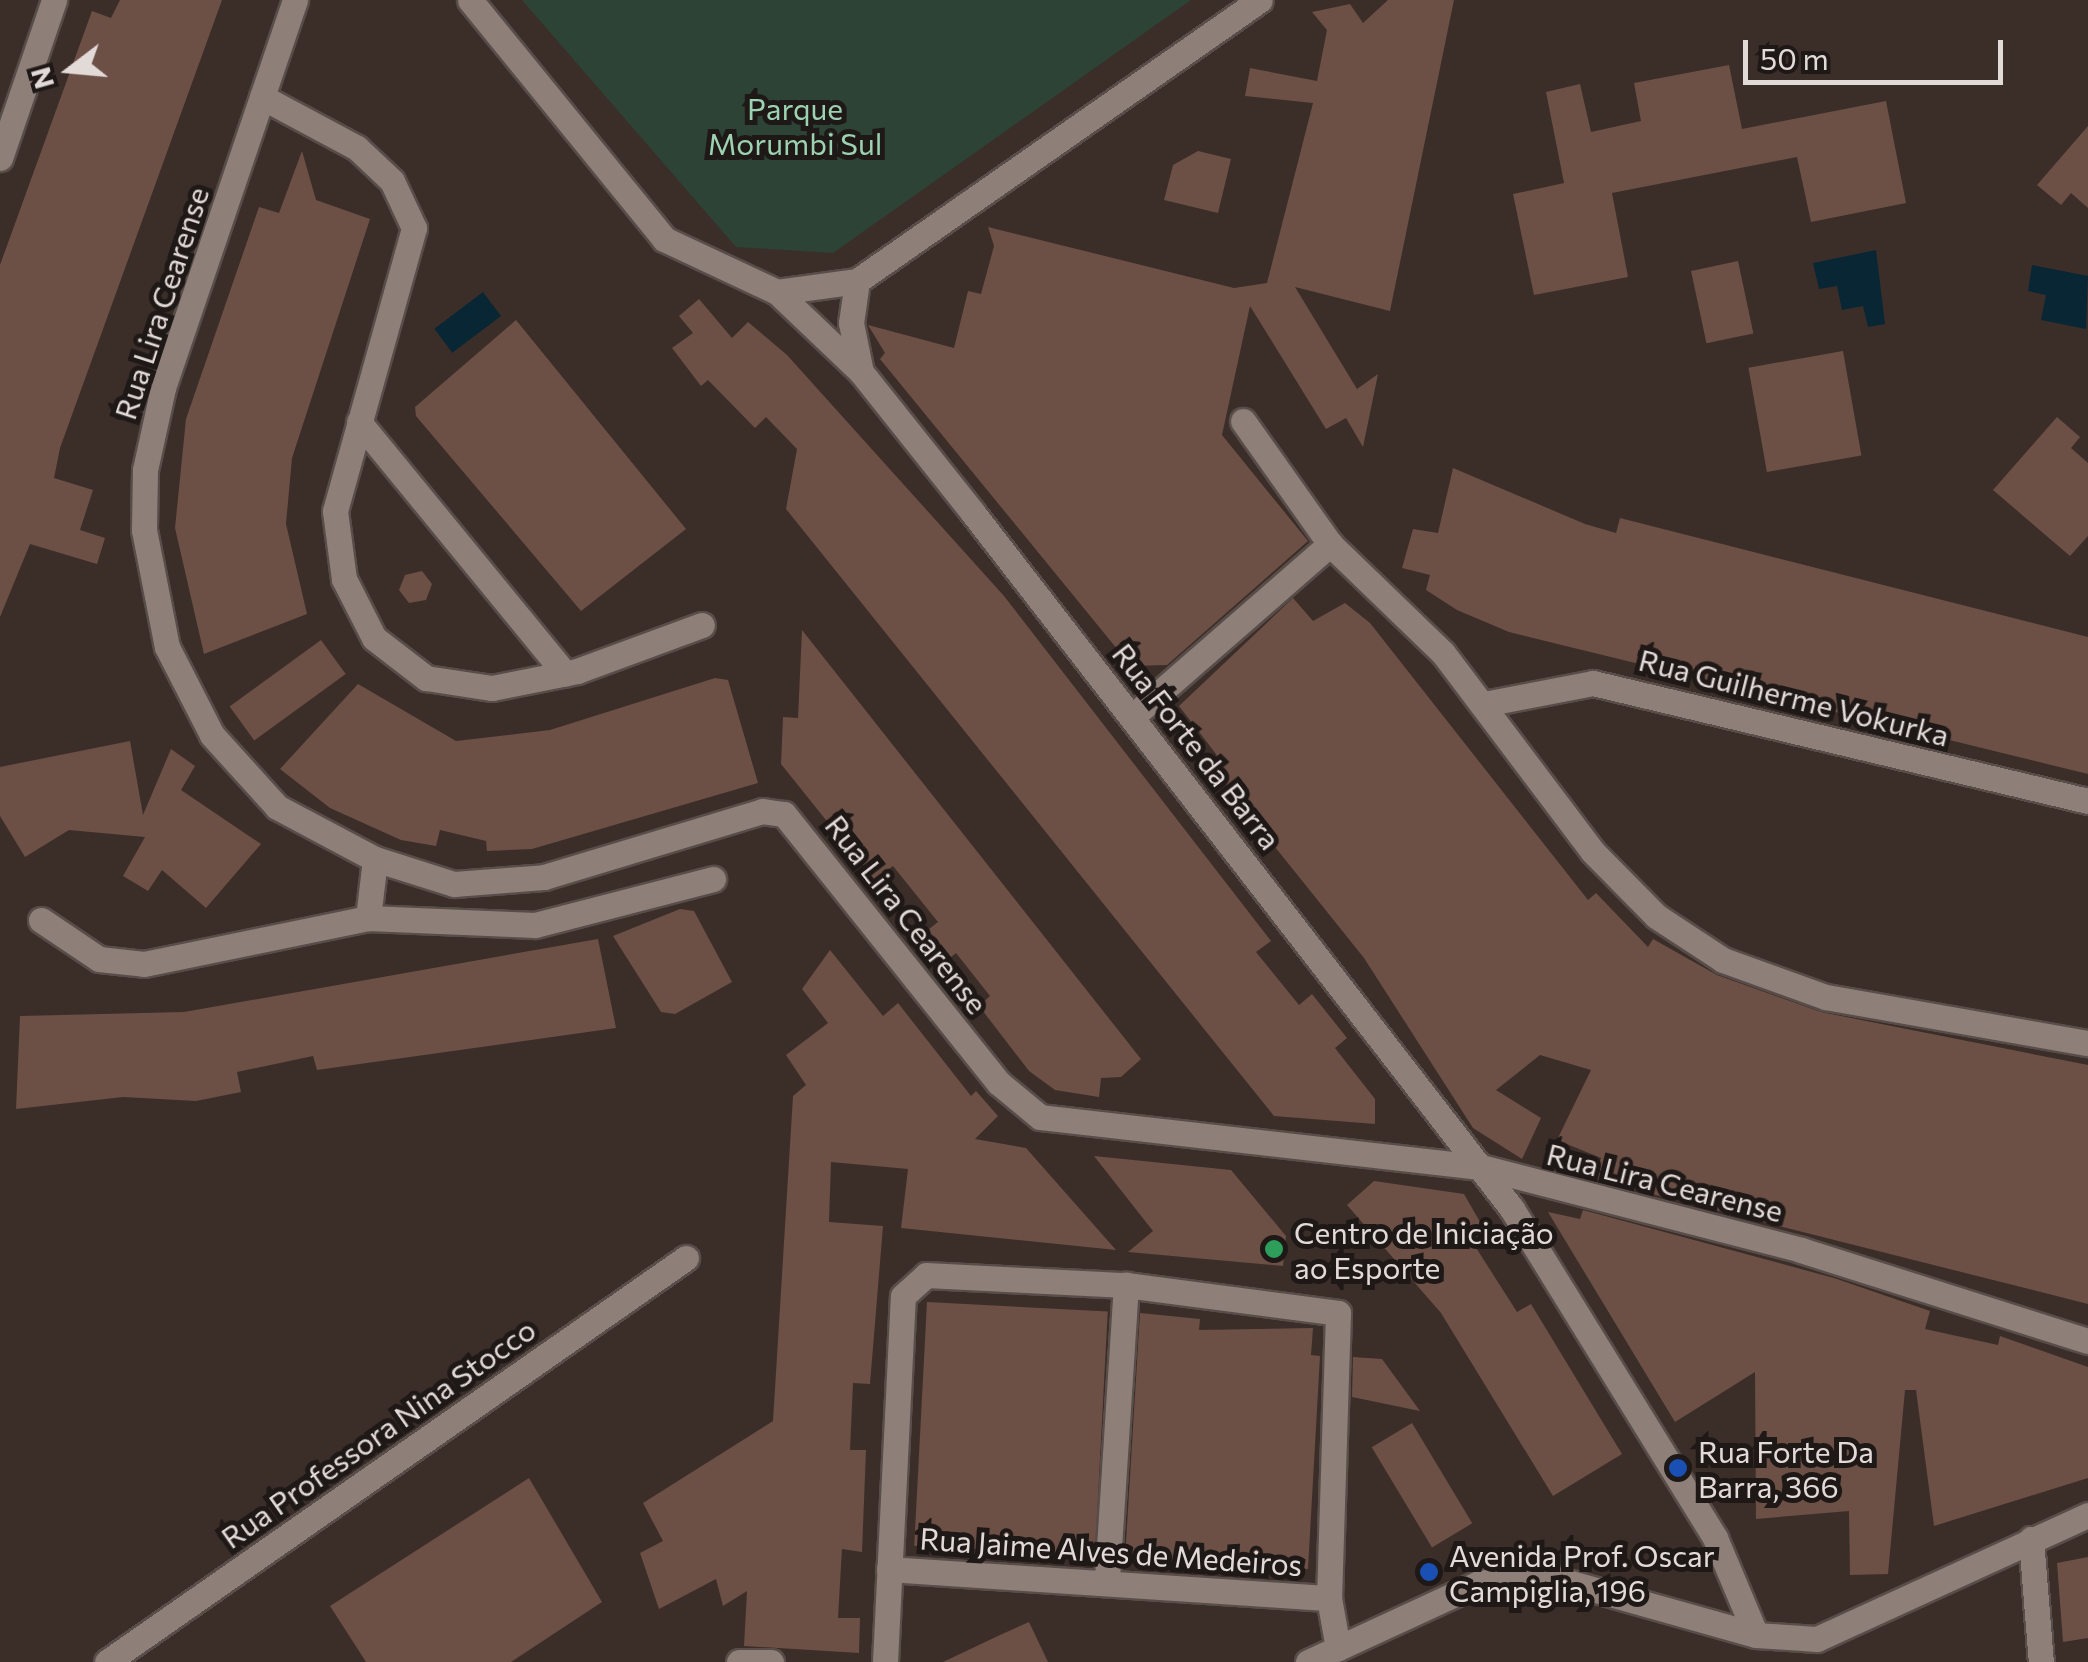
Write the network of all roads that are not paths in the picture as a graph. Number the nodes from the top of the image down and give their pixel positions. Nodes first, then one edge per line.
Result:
1 (54, 0) edge
2 (294, 0) edge
3 (470, 0) edge
4 (1260, 0) edge
5 (262, 97) junction
6 (0, 158) edge
7 (857, 280) junction
8 (778, 292) junction
9 (861, 372) junction
10 (1243, 421) dead end
11 (359, 422) junction
12 (1330, 544) junction
13 (702, 625) dead end
14 (564, 674) junction
15 (1484, 704) junction
16 (1132, 716) junction
17 (2088, 801) edge
18 (374, 859) junction
19 (713, 879) dead end
20 (368, 918) junction
21 (41, 920) dead end
22 (2088, 1043) edge
23 (1480, 1167) junction
24 (686, 1258) dead end
25 (1126, 1285) junction
26 (2088, 1341) edge
27 (2088, 1515) edge
28 (2031, 1538) junction
29 (889, 1569) junction
30 (1107, 1578) junction
31 (1329, 1598) junction
32 (1756, 1635) junction
33 (1338, 1648) junction
34 (107, 1662) edge
35 (740, 1662) edge
36 (772, 1662) edge
37 (885, 1662) edge
38 (1308, 1662) edge
39 (2041, 1662) edge

1 - 6 street
2 - 5 street, Rua Lira Cearense
3 - 8 street, Rua Forte da Barra
4 - 7 street
5 - 11 street
5 - 18 street, Rua Lira Cearense
7 - 8 street
7 - 9 street
8 - 9 street, Rua Forte da Barra
9 - 16 street, Rua Forte da Barra
10 - 12 street
11 - 14 street
11 - 14 street
12 - 15 street
12 - 16 street
13 - 14 street
15 - 17 street, Rua Guilherme Vokurka
15 - 22 street
16 - 23 street, Rua Forte da Barra
18 - 20 street
18 - 23 street, Rua Lira Cearense
19 - 20 street
20 - 21 street
23 - 26 street, Rua Lira Cearense
23 - 32 street, Rua Forte da Barra
24 - 34 street, Rua Professora Nina Stocco
25 - 29 street
25 - 30 street
25 - 31 street
27 - 28 street
28 - 32 street
28 - 39 street
29 - 30 street, Rua Jaime Alves de Medeiros
29 - 37 street
30 - 31 street, Rua Jaime Alves de Medeiros
31 - 33 street
32 - 33 street
33 - 38 street
35 - 36 street

